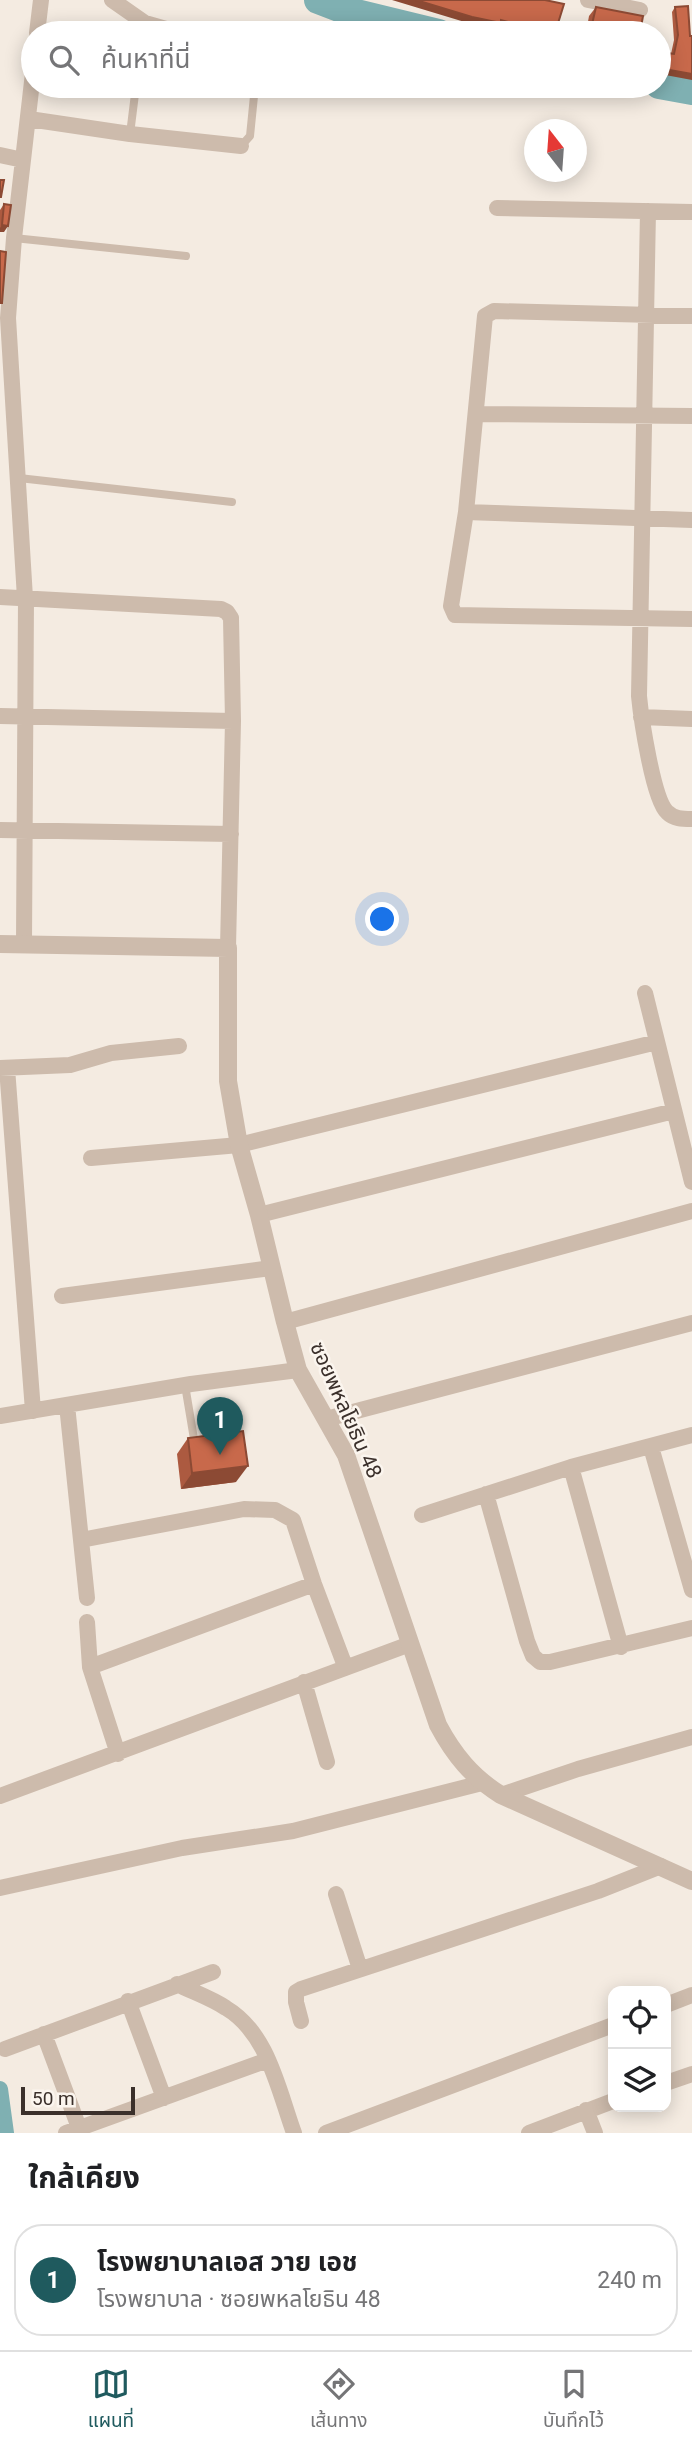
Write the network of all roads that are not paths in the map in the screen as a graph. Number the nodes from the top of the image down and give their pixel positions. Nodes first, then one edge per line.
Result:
1 (41, 0) edge
2 (112, 0) edge
3 (588, 0) edge
4 (640, 9) dead end
5 (38, 21) edge
6 (136, 21) edge
7 (31, 98) edge
8 (134, 98) edge
9 (254, 98) edge
10 (29, 119) junction
11 (130, 134) junction
12 (241, 146) joint
13 (0, 155) edge
14 (23, 160) junction
15 (497, 208) dead end
16 (648, 211) junction
17 (692, 212) edge
18 (13, 239) junction
19 (186, 256) dead end
20 (645, 316) junction
21 (692, 316) edge
22 (475, 414) junction
23 (643, 415) junction
24 (692, 416) edge
25 (19, 478) junction
26 (232, 502) dead end
27 (466, 512) junction
28 (642, 519) junction
29 (692, 520) edge
30 (0, 597) edge
31 (26, 598) junction
32 (640, 618) junction
33 (692, 619) edge
34 (0, 716) edge
35 (26, 717) junction
36 (641, 717) junction
37 (692, 719) edge
38 (233, 722) junction
39 (692, 820) edge
40 (0, 830) edge
41 (25, 830) junction
42 (232, 834) junction
43 (0, 944) edge
44 (24, 944) junction
45 (228, 948) junction
46 (645, 993) dead end
47 (657, 1042) junction
48 (179, 1046) dead end
49 (4, 1068) edge
50 (674, 1111) junction
51 (239, 1145) junction
52 (91, 1158) dead end
53 (692, 1182) edge
54 (692, 1212) edge
55 (259, 1215) junction
56 (271, 1268) junction
57 (62, 1296) dead end
58 (285, 1322) junction
59 (692, 1323) edge
60 (298, 1370) junction
61 (185, 1385) junction
62 (67, 1405) junction
63 (33, 1411) junction
64 (0, 1416) edge
65 (326, 1419) junction
66 (692, 1434) edge
67 (209, 1440) edge
68 (650, 1447) junction
69 (571, 1467) junction
70 (486, 1494) junction
71 (422, 1515) dead end
72 (80, 1540) junction
73 (314, 1584) junction
74 (692, 1590) edge
75 (87, 1598) dead end
76 (87, 1622) dead end
77 (692, 1628) edge
78 (410, 1644) junction
79 (621, 1647) junction
80 (90, 1667) junction
81 (345, 1667) junction
82 (304, 1682) junction
83 (692, 1738) edge
84 (118, 1754) junction
85 (327, 1762) dead end
86 (482, 1783) junction
87 (501, 1795) junction
88 (0, 1796) edge
89 (661, 1866) junction
90 (692, 1881) edge
91 (0, 1888) edge
92 (336, 1894) dead end
93 (360, 1969) junction
94 (213, 1972) dead end
95 (177, 1984) junction
96 (692, 1995) edge
97 (128, 2001) junction
98 (671, 2003) edge
99 (302, 2021) dead end
100 (608, 2027) edge
101 (44, 2034) junction
102 (5, 2049) dead end
103 (268, 2060) junction
104 (689, 2075) edge
105 (671, 2081) edge
106 (692, 2092) edge
107 (164, 2098) junction
108 (608, 2103) edge
109 (586, 2110) junction
110 (75, 2132) edge
111 (293, 2133) edge
112 (326, 2133) edge
113 (529, 2133) edge
114 (595, 2133) edge

1 - 5 street
2 - 6 street
3 - 4 street
7 - 10 street
8 - 11 lane
9 - 12 lane
10 - 11 street
10 - 14 street
11 - 12 street
13 - 14 street
14 - 18 street
15 - 16 street
16 - 17 street
16 - 20 street
18 - 19 lane
18 - 25 street
20 - 21 street
20 - 22 street
20 - 23 street
22 - 23 street
22 - 27 street
23 - 24 street
23 - 28 street
25 - 26 lane
25 - 31 street
27 - 28 street
27 - 32 street
28 - 29 street
28 - 32 street
30 - 31 street
31 - 35 street
31 - 38 street
32 - 33 street
32 - 36 street
34 - 35 street
35 - 38 street
35 - 41 street
36 - 37 street
36 - 39 street
38 - 42 street
40 - 41 street
41 - 42 street
41 - 44 street
42 - 45 street
43 - 44 street
44 - 45 street
45 - 51 street, ซอยพหลโยธิน 48
46 - 47 street
47 - 50 street
47 - 51 street
48 - 49 street
49 - 63 street
50 - 53 street
50 - 55 street
51 - 52 street
51 - 55 street, ซอยพหลโยธิน 48
54 - 58 street
55 - 56 street, ซอยพหลโยธิน 48
56 - 57 street
56 - 58 street, ซอยพหลโยธิน 48
58 - 60 street, ซอยพหลโยธิน 48
59 - 65 street
60 - 61 street
60 - 65 street, ซอยพหลโยธิน 48
61 - 62 street
61 - 67 lane
62 - 63 street
62 - 72 street
63 - 64 street
65 - 78 street, ซอยพหลโยธิน 48
66 - 68 street
68 - 69 street
68 - 74 street
69 - 70 street
69 - 79 street
70 - 71 street
70 - 79 street
72 - 73 street
72 - 75 street
73 - 80 street
73 - 81 street
76 - 80 street
77 - 79 street
78 - 81 street
78 - 86 street, ซอยพหลโยธิน 48
80 - 84 street
81 - 82 street
82 - 84 street
82 - 85 street
83 - 87 street
84 - 88 street
86 - 87 street, ซอยพหลโยธิน 48
86 - 91 street
87 - 89 street, ซอยพหลโยธิน 48
89 - 90 street, ซอยพหลโยธิน 48
89 - 93 street
92 - 93 street
93 - 99 street
94 - 95 street
95 - 97 street
95 - 103 street
96 - 98 street
97 - 101 street
97 - 107 street
100 - 112 street
101 - 102 street
101 - 110 street
103 - 107 street
103 - 111 street
104 - 105 street
104 - 106 street
107 - 110 street
108 - 109 street
109 - 113 street
109 - 114 street

